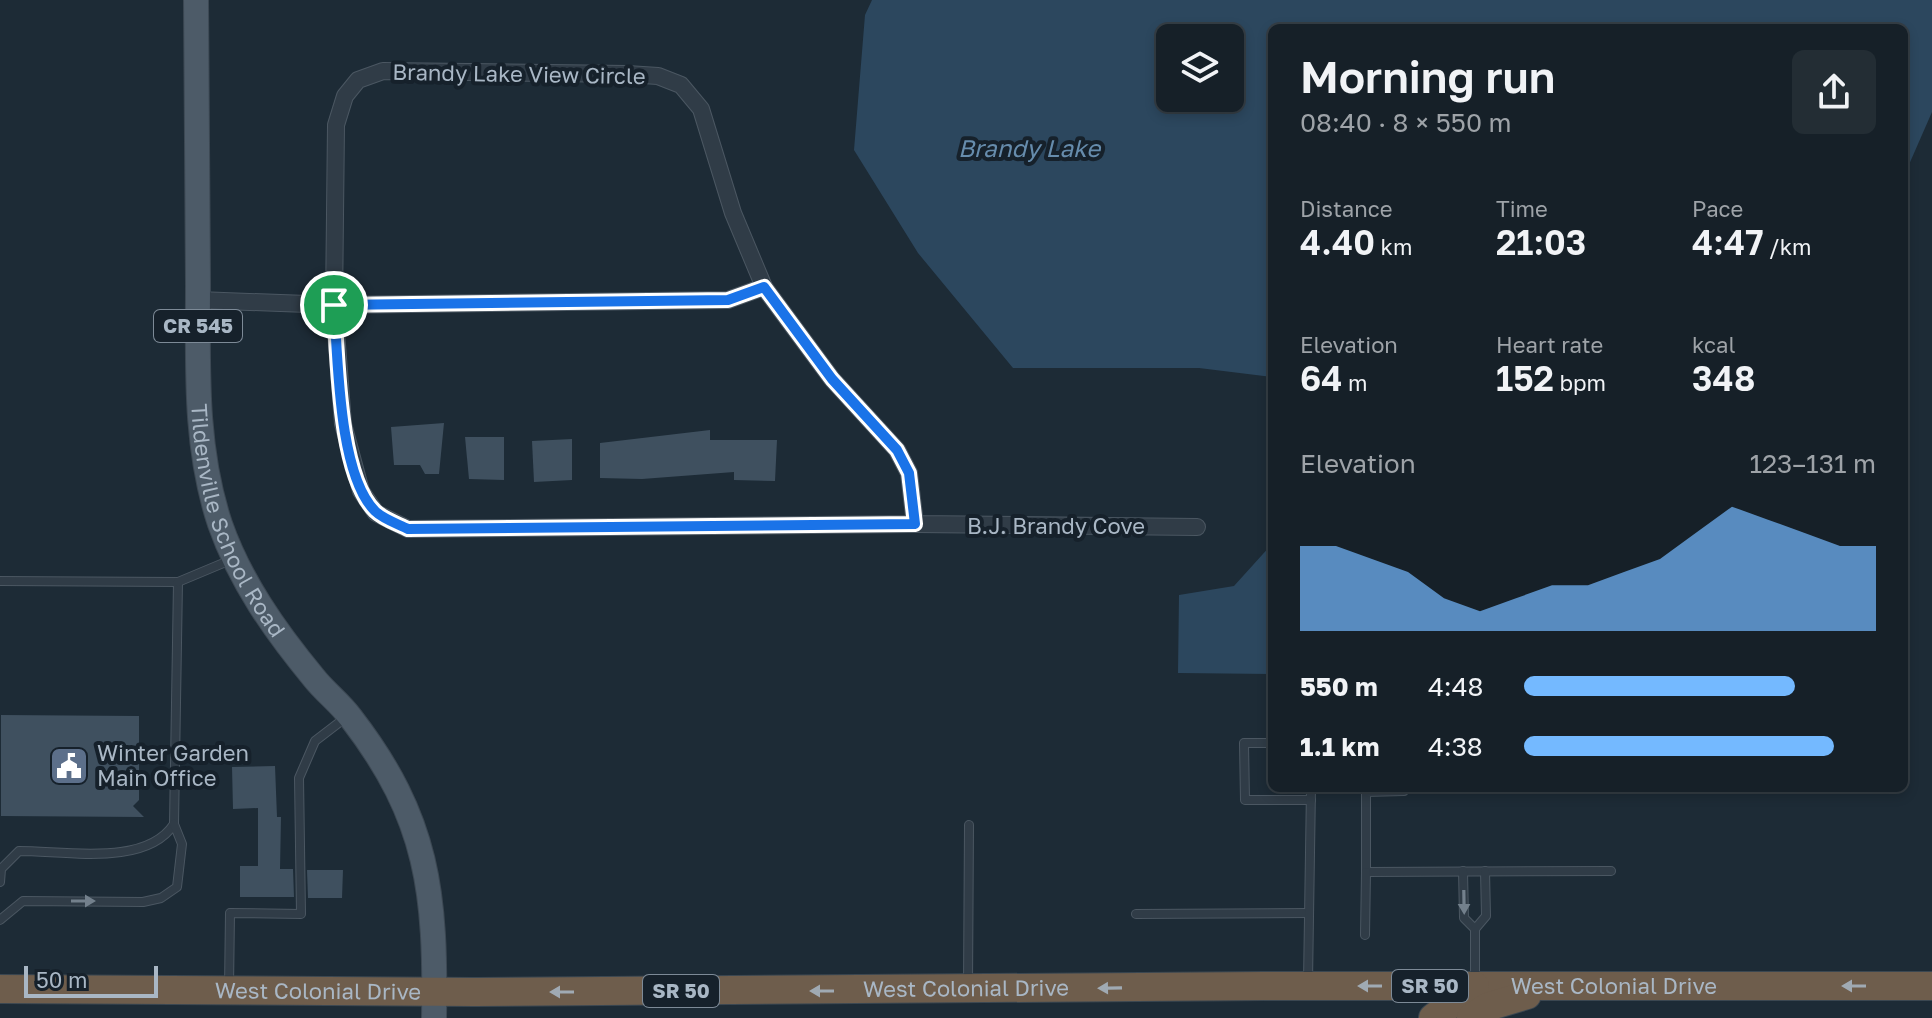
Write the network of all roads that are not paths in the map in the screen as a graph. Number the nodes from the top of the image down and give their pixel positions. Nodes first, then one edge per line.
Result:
1 (196, 0) edge
2 (764, 287) junction
3 (198, 300) junction
4 (334, 305) junction
5 (915, 524) junction
6 (1197, 527) dead end
7 (233, 559) junction
8 (0, 581) edge
9 (178, 582) junction
10 (348, 715) junction
11 (1268, 743) edge
12 (1311, 792) edge
13 (1366, 792) edge
14 (1311, 800) junction
15 (174, 824) junction
16 (969, 825) dead end
17 (1463, 871) junction
18 (1485, 871) junction
19 (1611, 871) dead end
20 (1366, 872) junction
21 (0, 882) edge
22 (1309, 913) junction
23 (1136, 914) dead end
24 (0, 920) edge
25 (1475, 929) junction
26 (1365, 935) dead end
27 (1558, 985) junction
28 (1309, 986) junction
29 (1475, 986) junction
30 (1932, 986) edge
31 (0, 989) edge
32 (229, 989) junction
33 (968, 990) junction
34 (434, 1005) edge
35 (1433, 1018) edge
36 (1471, 1018) edge

1 - 3 main road, Tildenville School Road / CR 545
2 - 4 street
2 - 4 street, Brandy Lake View Circle
2 - 5 street, Brandy Lake View Circle
3 - 4 street
3 - 7 main road, Tildenville School Road / CR 545
4 - 5 street, Brandy Lake View Circle
5 - 6 street, B.J. Brandy Cove
7 - 9 lane
7 - 10 main road, Tildenville School Road / CR 545
8 - 9 lane
9 - 15 lane
10 - 32 lane
10 - 34 main road, Tildenville School Road / CR 545
11 - 14 lane
12 - 14 lane
13 - 20 lane
14 - 22 lane
15 - 21 lane
24 -> 15 lane
16 - 33 lane
17 - 18 lane
17 - 20 lane
17 -> 25 lane
18 - 19 lane
18 - 25 lane
20 - 26 lane
22 - 23 lane
22 - 28 lane
25 - 29 lane
27 - 29 highway, West Colonial Drive / SR 50
30 -> 27 highway, West Colonial Drive / SR 50
27 - 36 highway
29 -> 28 highway, West Colonial Drive / SR 50
28 -> 33 highway, West Colonial Drive / SR 50
29 - 35 highway
31 - 32 highway, West Colonial Drive / SR 50
32 - 34 highway, West Colonial Drive / SR 50
33 -> 34 highway, West Colonial Drive / SR 50

